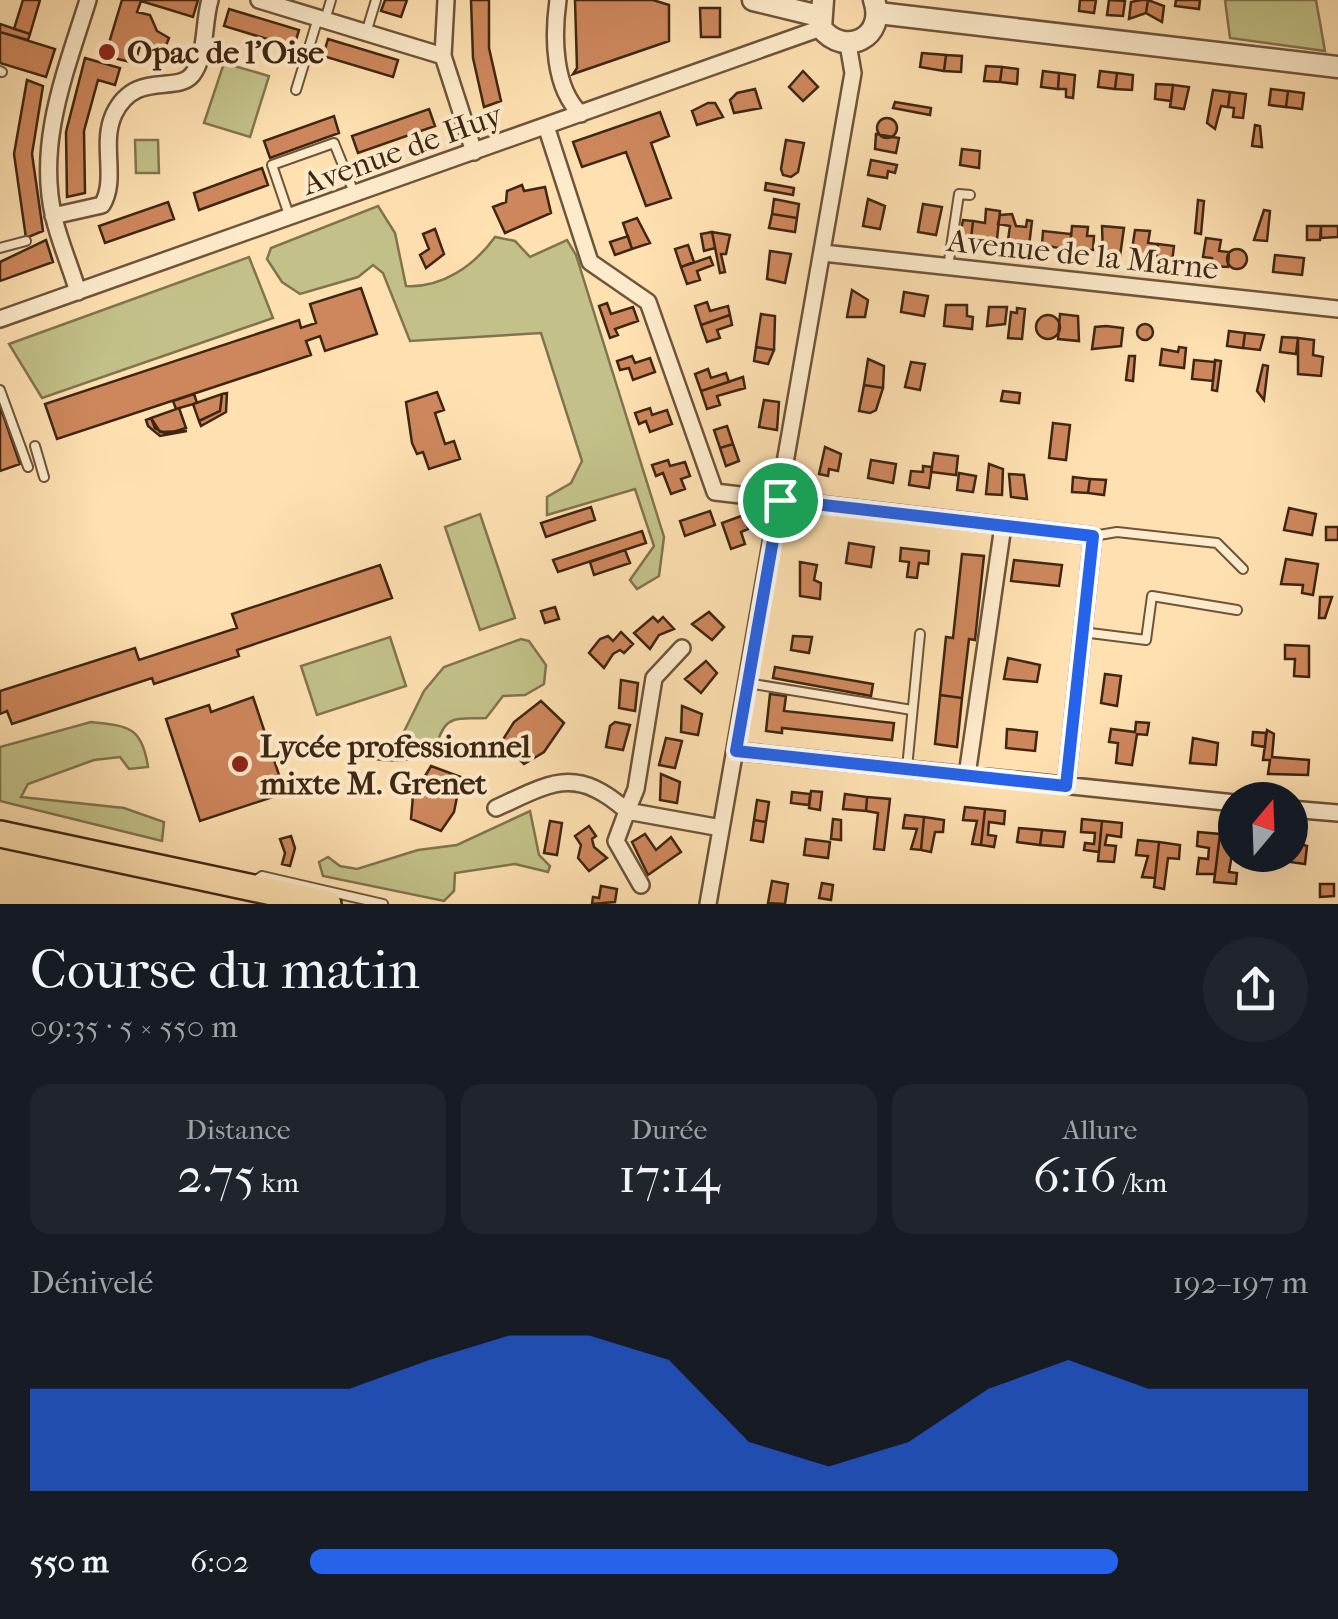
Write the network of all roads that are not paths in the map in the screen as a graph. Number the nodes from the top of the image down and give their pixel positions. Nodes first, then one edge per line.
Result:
1 (88, 0) edge
2 (210, 0) edge
3 (258, 0) edge
4 (331, 0) edge
5 (376, 0) edge
6 (446, 0) edge
7 (558, 0) edge
8 (753, 0) edge
9 (876, 7) edge
10 (821, 15) edge
11 (322, 19) junction
12 (366, 33) junction
13 (848, 44) junction
14 (443, 56) junction
15 (1338, 67) edge
16 (296, 90) dead end
17 (580, 114) junction
18 (546, 126) junction
19 (474, 152) junction
20 (355, 195) junction
21 (970, 195) dead end
22 (290, 218) junction
23 (52, 227) junction
24 (26, 240) dead end
25 (0, 248) edge
26 (823, 253) junction
27 (948, 267) junction
28 (78, 292) junction
29 (1338, 309) edge
30 (0, 319) edge
31 (0, 390) edge
32 (35, 446) dead end
33 (28, 467) dead end
34 (44, 477) dead end
35 (780, 500) junction
36 (1003, 526) junction
37 (1093, 536) junction
38 (1243, 570) dead end
39 (1237, 610) dead end
40 (1082, 632) junction
41 (920, 634) dead end
42 (682, 648) dead end
43 (747, 683) junction
44 (912, 710) junction
45 (736, 751) junction
46 (906, 768) junction
47 (967, 775) junction
48 (1066, 786) junction
49 (1218, 801) edge
50 (496, 808) dead end
51 (1308, 810) edge
52 (627, 811) junction
53 (1338, 813) edge
54 (720, 828) junction
55 (0, 834) edge
56 (234, 884) junction
57 (640, 885) dead end
58 (273, 904) edge
59 (328, 904) edge
60 (383, 904) edge
61 (708, 904) edge

1 - 23 street
2 - 23 street
3 - 11 street
4 - 11 lane
5 - 12 lane
6 - 14 street
7 - 17 street
8 - 10 street
9 - 13 street
9 - 15 street
10 - 13 street
10 - 17 street, Avenue de Huy
11 - 12 street
11 - 16 lane
12 - 14 street
13 - 26 street
14 - 19 street
17 - 18 street, Avenue de Huy
18 - 19 street, Avenue de Huy
18 - 35 street
19 - 20 street, Avenue de Huy
20 - 22 street, Avenue de Huy
20 - 22 lane
21 - 27 lane
22 - 28 street, Avenue de Huy
23 - 28 street
24 - 25 lane
26 - 27 street, Avenue de la Marne
26 - 35 street
27 - 29 street, Avenue de la Marne
28 - 30 street, Avenue de Huy
31 - 33 lane
32 - 34 lane
35 - 36 street
35 - 43 street
36 - 37 street
36 - 47 street
37 - 38 lane
37 - 40 street
39 - 40 lane
40 - 48 street
41 - 44 lane
42 - 52 street
43 - 44 lane
43 - 45 street
44 - 46 lane
45 - 46 street
45 - 54 street
46 - 47 street
47 - 48 street
48 - 49 street
50 - 52 street
51 - 53 street
52 - 54 street
52 - 57 street
54 - 61 street
55 - 56 main road
56 - 58 main road
56 - 59 main road
56 - 60 lane

